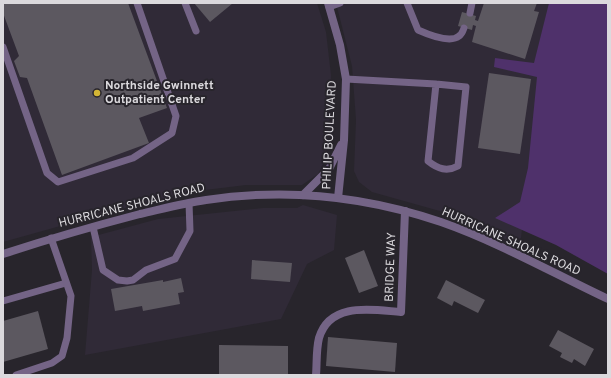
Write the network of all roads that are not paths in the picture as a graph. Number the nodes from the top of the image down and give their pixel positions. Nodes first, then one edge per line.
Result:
1 (137, 3) edge
2 (184, 3) edge
3 (340, 3) edge
4 (408, 3) edge
5 (472, 3) edge
6 (328, 5) edge
7 (470, 13) dead end
8 (464, 28) dead end
9 (196, 31) dead end
10 (3, 47) edge
11 (346, 79) junction
12 (440, 84) junction
13 (344, 140) junction
14 (302, 195) junction
15 (338, 198) junction
16 (189, 203) junction
17 (405, 211) junction
18 (92, 227) junction
19 (51, 238) junction
20 (3, 254) edge
21 (66, 283) junction
22 (608, 299) edge
23 (3, 301) edge
24 (16, 375) edge
25 (316, 375) edge

1 - 10 lane
2 - 9 lane
3 - 6 lane
4 - 8 lane
5 - 7 lane
6 - 11 street, PHILIP BOULEVARD
11 - 12 lane
11 - 13 street, PHILIP BOULEVARD
12 - 12 lane
13 - 14 street
13 - 15 street, PHILIP BOULEVARD
14 - 15 street, HURRICANE SHOALS ROAD
14 - 16 street, HURRICANE SHOALS ROAD
15 - 17 street, HURRICANE SHOALS ROAD
16 - 18 street, HURRICANE SHOALS ROAD
16 - 18 lane
17 - 22 street, HURRICANE SHOALS ROAD
17 - 25 street, BRIDGE WAY
18 - 19 street, HURRICANE SHOALS ROAD
19 - 20 street, HURRICANE SHOALS ROAD
19 - 21 lane
21 - 23 lane
21 - 24 lane

